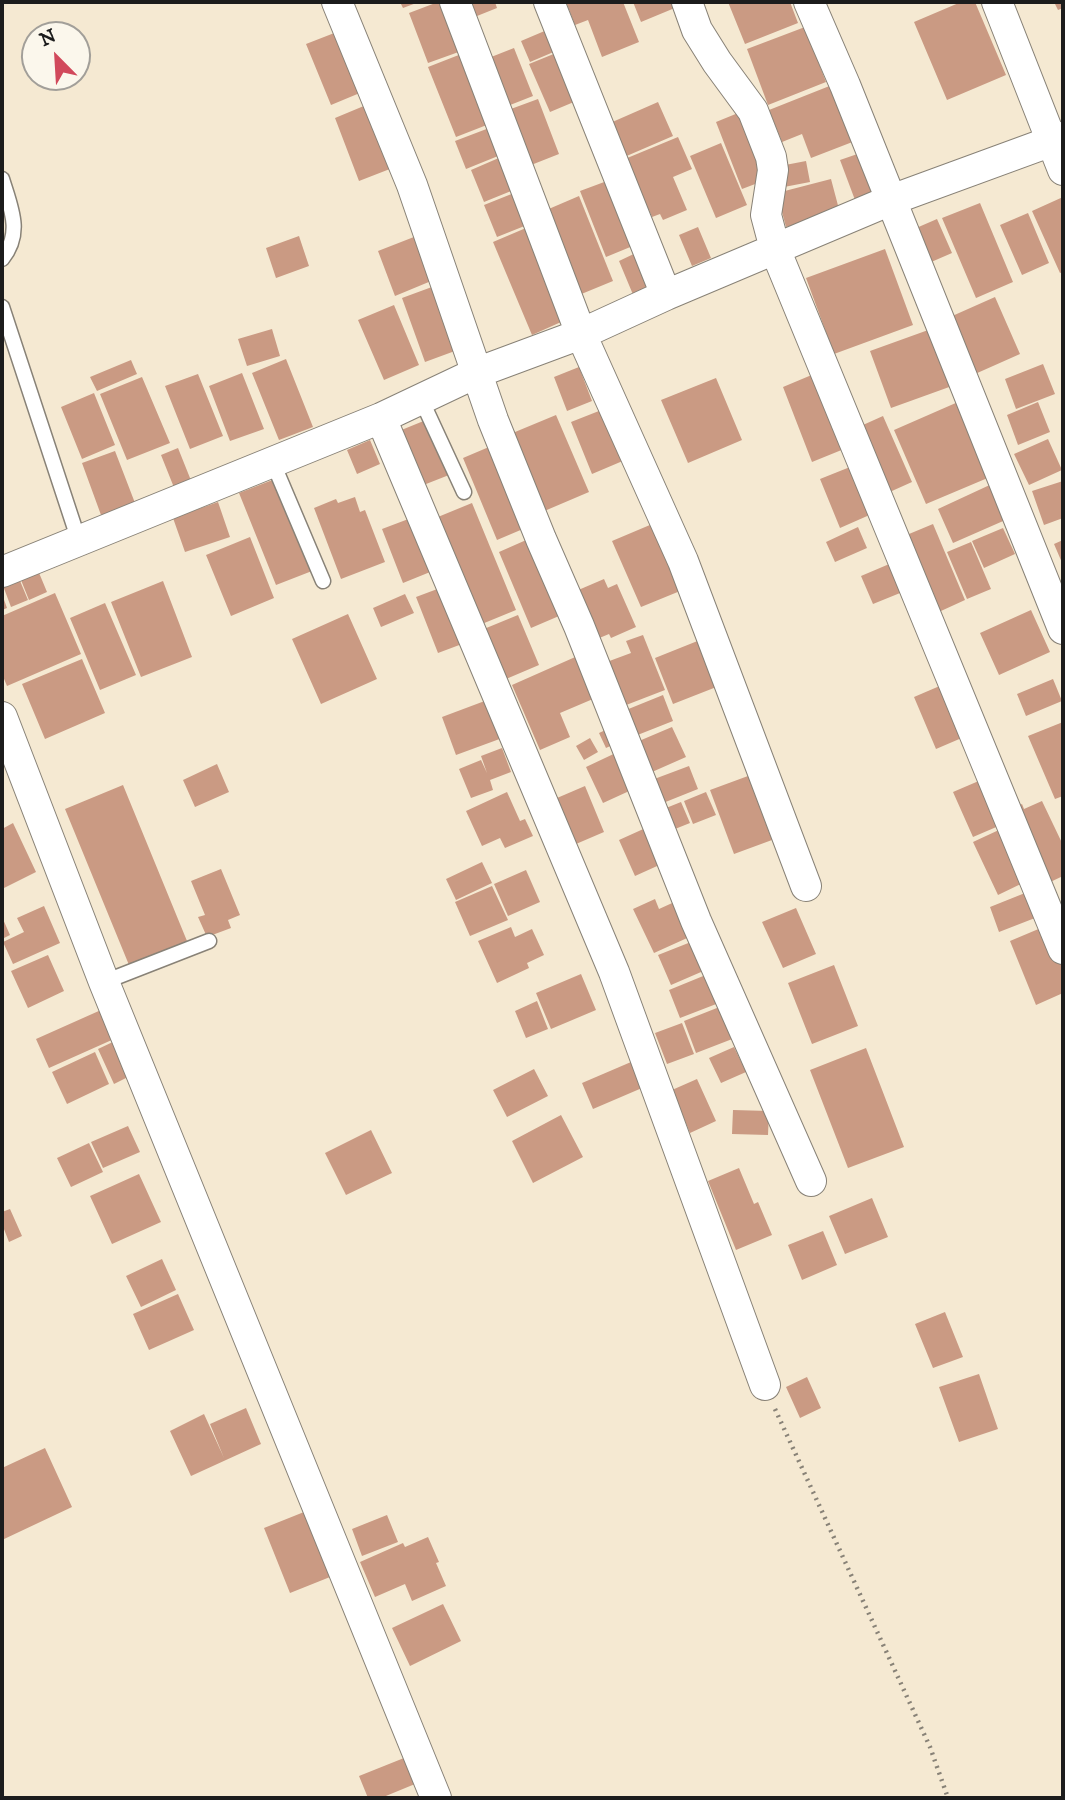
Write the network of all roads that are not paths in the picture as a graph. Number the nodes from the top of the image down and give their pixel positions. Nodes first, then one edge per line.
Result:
1 (337, 2) edge
2 (455, 2) edge
3 (549, 2) edge
4 (687, 2) edge
5 (809, 2) edge
6 (997, 2) edge
7 (1057, 139) edge
8 (1063, 170) edge
9 (2, 179) edge
10 (891, 200) junction
11 (775, 248) junction
12 (2, 260) edge
13 (666, 295) junction
14 (2, 307) edge
15 (581, 334) junction
16 (476, 373) junction
17 (421, 399) junction
18 (381, 418) junction
19 (273, 463) junction
20 (464, 492) dead end
21 (79, 541) junction
22 (2, 572) edge
23 (323, 581) dead end
24 (1063, 629) edge
25 (2, 717) edge
26 (806, 886) dead end
27 (209, 941) dead end
28 (1063, 949) edge
29 (104, 982) junction
30 (811, 1181) dead end
31 (765, 1385) road end
32 (436, 1798) edge

1 - 16 street
2 - 15 street
3 - 13 street
4 - 11 street
5 - 10 street
6 - 7 street
7 - 8 street
7 - 10 street
9 - 12 lane
10 - 11 street
10 - 24 street
11 - 13 street
11 - 28 street
13 - 15 street
14 - 21 lane
15 - 16 street
15 - 26 street
16 - 17 street
16 - 30 street
17 - 18 street
17 - 20 lane
18 - 19 street
18 - 31 street
19 - 21 street
19 - 23 lane
21 - 22 street
25 - 29 street
27 - 29 lane
29 - 32 street

